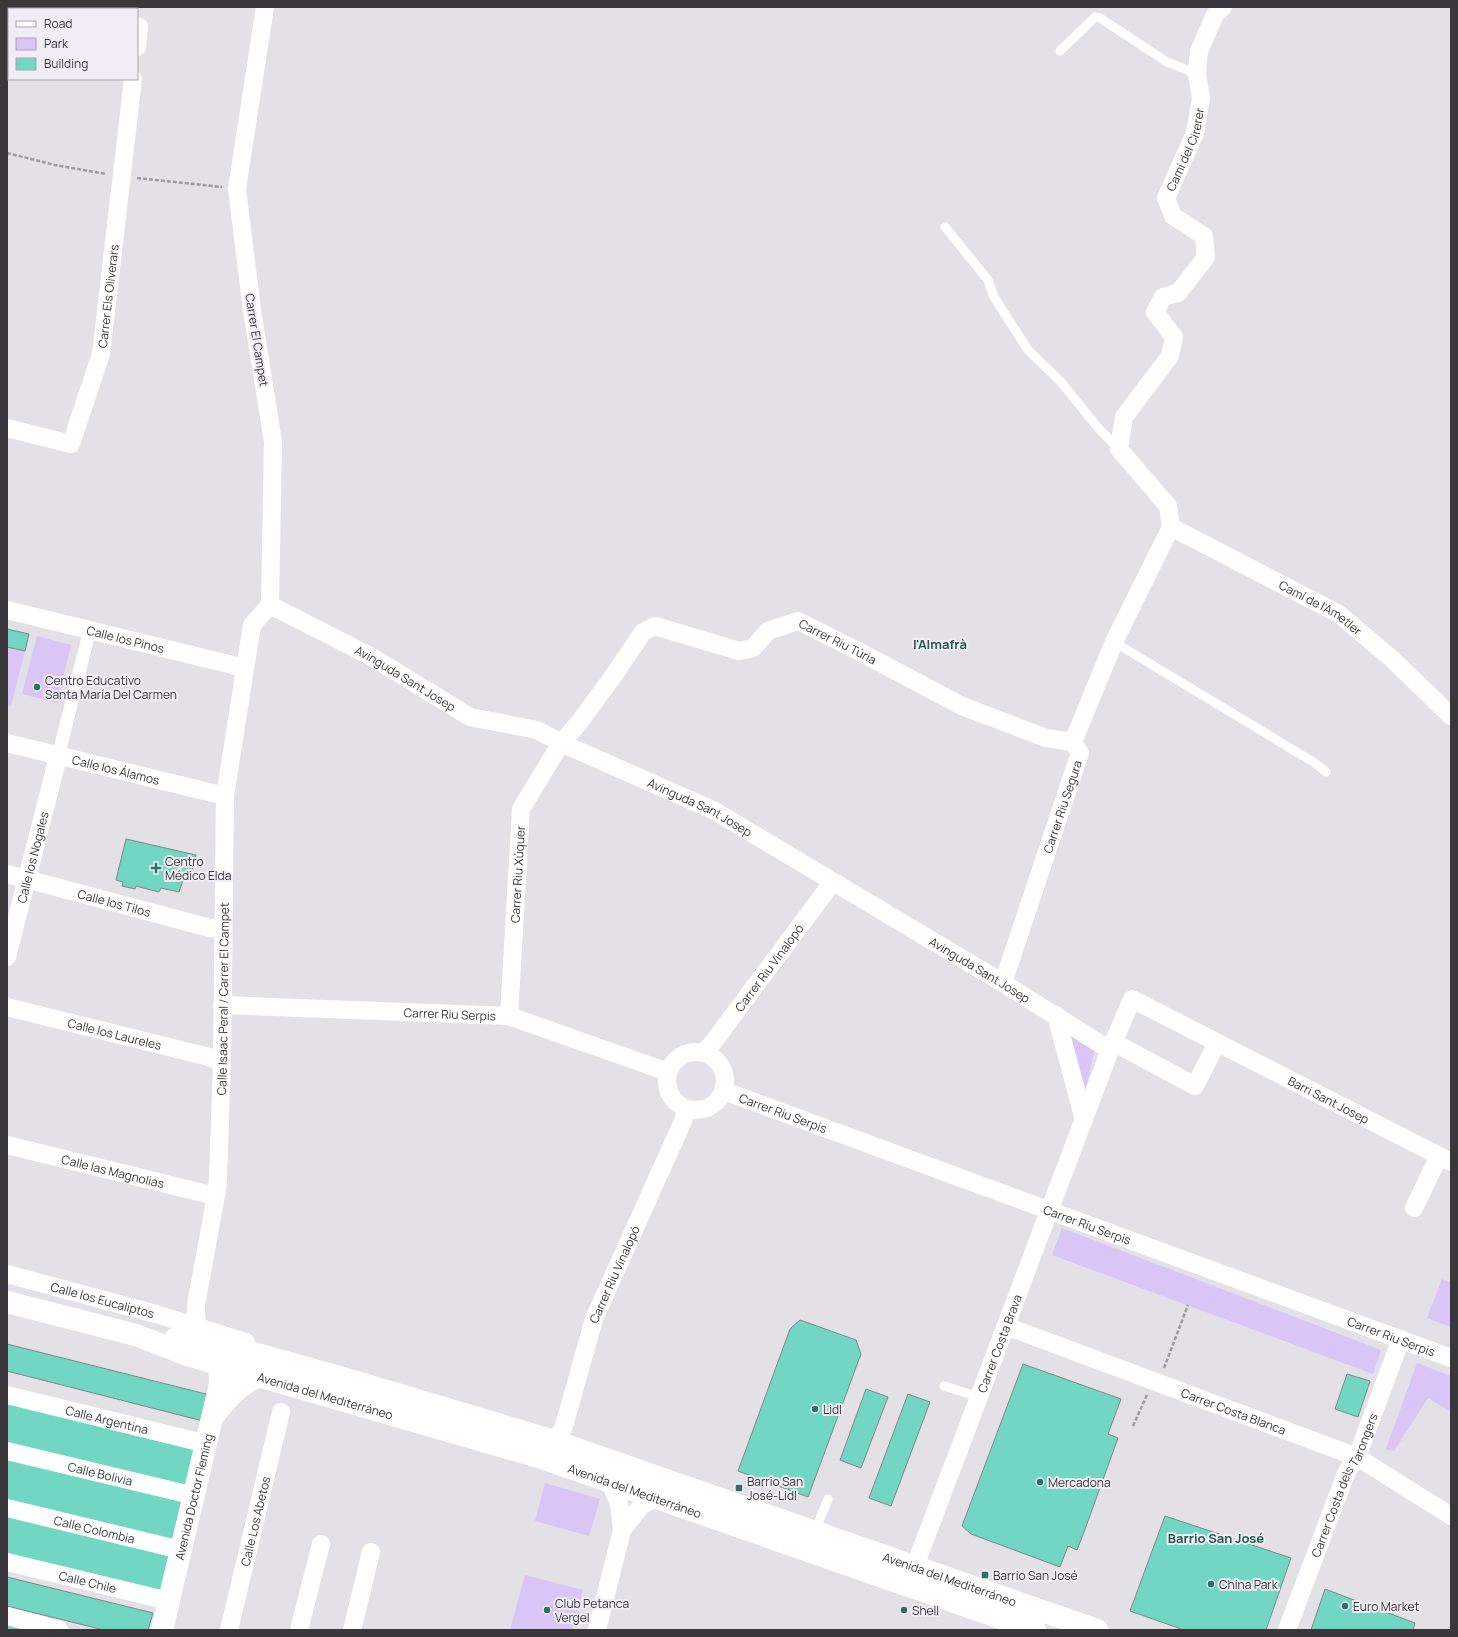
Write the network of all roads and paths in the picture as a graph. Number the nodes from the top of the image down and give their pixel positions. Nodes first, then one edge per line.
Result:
1 (265, 7) edge
2 (1223, 7) edge
3 (138, 26) edge
4 (138, 37) edge
5 (1060, 51) dead end
6 (1197, 74) junction
7 (133, 80) edge
8 (945, 227) dead end
9 (7, 428) edge
10 (1119, 448) junction
11 (1171, 528) junction
12 (270, 605) junction
13 (7, 610) edge
14 (90, 629) junction
15 (1114, 642) junction
16 (245, 668) junction
17 (1451, 716) edge
18 (1073, 742) junction
19 (561, 743) junction
20 (7, 744) edge
21 (58, 757) junction
22 (1326, 772) dead end
23 (225, 796) junction
24 (7, 874) edge
25 (27, 879) junction
26 (830, 881) junction
27 (223, 927) junction
28 (7, 958) edge
29 (1003, 983) junction
30 (222, 1005) junction
31 (7, 1007) edge
32 (1056, 1015) junction
33 (509, 1016) junction
34 (1217, 1043) junction
35 (1112, 1046) junction
36 (703, 1053) junction
37 (222, 1062) junction
38 (668, 1072) junction
39 (724, 1091) junction
40 (686, 1110) junction
41 (1084, 1120) junction
42 (7, 1145) edge
43 (1445, 1159) edge
44 (217, 1190) junction
45 (1414, 1208) dead end
46 (1050, 1210) junction
47 (7, 1274) edge
48 (7, 1302) edge
49 (1188, 1305) dead end
50 (1006, 1326) junction
51 (136, 1335) junction
52 (203, 1336) junction
53 (1401, 1339) junction
54 (1451, 1358) edge
55 (298, 1365) junction
56 (223, 1370) junction
57 (260, 1376) junction
58 (347, 1378) junction
59 (1159, 1382) junction
60 (944, 1386) dead end
61 (7, 1395) edge
62 (979, 1397) junction
63 (280, 1412) dead end
64 (1139, 1414) dead end
65 (214, 1415) junction
66 (1133, 1426) dead end
67 (551, 1440) junction
68 (207, 1444) junction
69 (7, 1451) edge
70 (1357, 1457) junction
71 (610, 1483) junction
72 (194, 1496) junction
73 (656, 1498) junction
74 (828, 1499) dead end
75 (7, 1508) edge
76 (1451, 1516) edge
77 (622, 1530) junction
78 (815, 1531) junction
79 (320, 1544) dead end
80 (181, 1550) junction
81 (371, 1552) dead end
82 (7, 1562) edge
83 (915, 1566) junction
84 (169, 1601) junction
85 (7, 1616) edge
86 (1086, 1628) edge
87 (51, 1629) edge
88 (162, 1630) edge
89 (229, 1630) edge
90 (299, 1630) edge
91 (352, 1630) edge
92 (596, 1630) edge
93 (1035, 1630) edge
94 (1287, 1630) edge

1 - 12 street, Carrer El Campet
2 - 6 street, Camí del Cirerer
3 - 4 street
5 - 6 lane
6 - 10 street, Camí del Cirerer
7 - 9 street, Carrer Els Oliverars
8 - 10 lane
10 - 11 street
11 - 15 street, Carrer Riu Segura
11 - 17 street, Camí de l'Ametler
12 - 16 street
12 - 19 street, Avinguda Sant Josep
13 - 14 street, Calle los Pinos
14 - 16 street, Calle los Pinos
14 - 21 street
15 - 18 street, Carrer Riu Segura
15 - 22 lane
16 - 23 street, Calle Isaac Peral / Carrer El Campet
18 - 19 street, Carrer Riu Túria
18 - 29 street, Carrer Riu Segura
19 - 26 street, Avinguda Sant Josep
19 - 33 street, Carrer Riu Xúquer
20 - 21 street, Calle los Álamos
21 - 23 street, Calle los Álamos
21 - 25 street, Calle los Nogales
23 - 27 street, Calle Isaac Peral / Carrer El Campet
24 - 25 street, Calle los Tilos
25 - 27 street, Calle los Tilos
25 - 28 street, Calle los Nogales
26 - 29 street, Avinguda Sant Josep
26 - 36 street, Carrer Riu Vinalopó
27 - 30 street, Calle Isaac Peral / Carrer El Campet
29 - 32 street, Avinguda Sant Josep
30 - 33 street, Carrer Riu Serpis
30 - 37 street, Calle Isaac Peral / Carrer El Campet
31 - 37 street, Calle los Laureles
32 - 35 street, Avinguda Sant Josep
32 - 41 street
33 - 38 street, Carrer Riu Serpis
34 - 35 street
34 - 35 street, Barri Sant Josep
34 - 43 street, Barri Sant Josep
35 - 41 street, Carrer Costa Brava
36 - 38 street
36 - 39 street
37 - 44 street, Calle Isaac Peral / Carrer El Campet
38 - 40 street
39 - 40 street
39 - 46 street, Carrer Riu Serpis
40 - 67 street, Carrer Riu Vinalopó
41 - 46 street, Carrer Costa Brava
42 - 44 street, Calle las Magnolias
43 - 45 street, Barri Sant Josep
44 - 52 street, Calle Isaac Peral / Carrer El Campet
46 - 50 street, Carrer Costa Brava
46 - 53 street, Carrer Riu Serpis
47 - 52 street, Calle los Eucaliptos
48 - 51 street, Avenida del Mediterráneo
49 - 59 path
50 - 59 street, Carrer Costa Blanca
50 - 62 street, Carrer Costa Brava
51 - 52 street, Avenida del Mediterráneo
51 - 56 street, Avenida del Mediterráneo
52 - 55 street, Avenida del Mediterráneo
52 - 56 street
52 - 58 street, Avenida del Mediterráneo
53 - 54 street, Carrer Riu Serpis
53 - 70 street, Carrer Costa dels Tarongers
55 - 56 street, Avenida del Mediterráneo
55 - 58 street, Avenida del Mediterráneo
56 - 57 street, Avenida del Mediterráneo
56 - 65 street, Avenida Doctor Fleming
57 - 65 street
57 - 71 street, Avenida del Mediterráneo
58 - 67 street, Avenida del Mediterráneo
59 - 70 street, Carrer Costa Blanca
60 - 62 lane
61 - 68 street, Calle Argentina
62 - 83 street, Carrer Costa Brava
63 - 89 street, Calle Los Abetos
64 - 66 path
65 - 68 street, Avenida Doctor Fleming
67 - 78 street, Avenida del Mediterráneo
68 - 72 street, Avenida Doctor Fleming
69 - 72 street, Calle Bolivia
70 - 76 street, Carrer Costa Blanca
70 - 94 street, Carrer Costa dels Tarongers
71 - 73 street, Avenida del Mediterráneo
71 - 77 street
72 - 80 street, Avenida Doctor Fleming
73 - 77 street
73 - 93 street, Avenida del Mediterráneo
74 - 78 lane
75 - 80 street, Calle Colombia
77 - 92 street
78 - 83 street, Avenida del Mediterráneo
79 - 90 street
80 - 84 street, Avenida Doctor Fleming
81 - 91 street
82 - 84 street, Calle Chile
83 - 86 street, Avenida del Mediterráneo
84 - 88 street, Avenida Doctor Fleming
85 - 87 street

